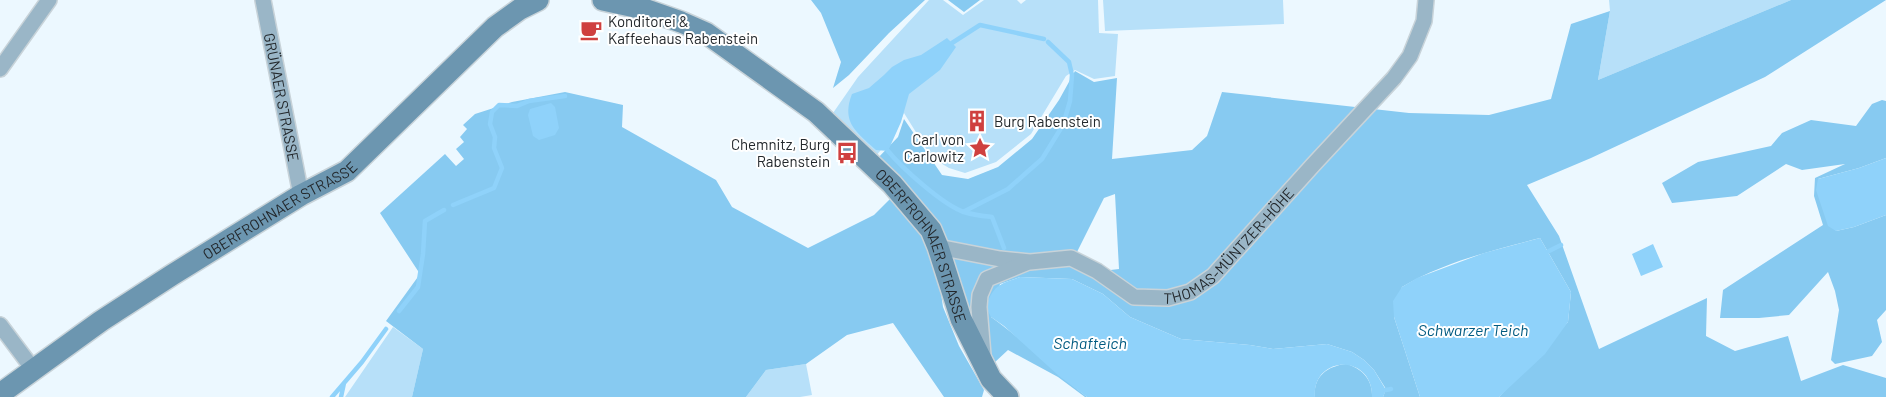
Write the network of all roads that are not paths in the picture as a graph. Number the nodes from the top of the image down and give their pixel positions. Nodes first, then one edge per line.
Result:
1 (49, 0) edge
2 (263, 0) edge
3 (538, 0) edge
4 (603, 0) edge
5 (1426, 0) edge
6 (0, 68) edge
7 (301, 195) junction
8 (938, 248) junction
9 (1030, 262) junction
10 (0, 325) edge
11 (984, 365) junction
12 (33, 369) junction
13 (0, 394) edge
14 (1008, 397) edge

1 - 6 street
2 - 7 street, GRÜNAER STRASSE
3 - 7 main road, OBERFROHNAER STRASSE
4 - 8 main road, OBERFROHNAER STRASSE
5 - 9 street, THOMAS-MÜNTZER-HÖHE
7 - 12 main road, OBERFROHNAER STRASSE
8 - 9 street, THOMAS-MÜNTZER-HÖHE
8 - 11 main road, OBERFROHNAER STRASSE
9 - 11 street
10 - 12 street
11 - 14 main road, OBERFROHNAER STRASSE
12 - 13 main road, OBERFROHNAER STRASSE

